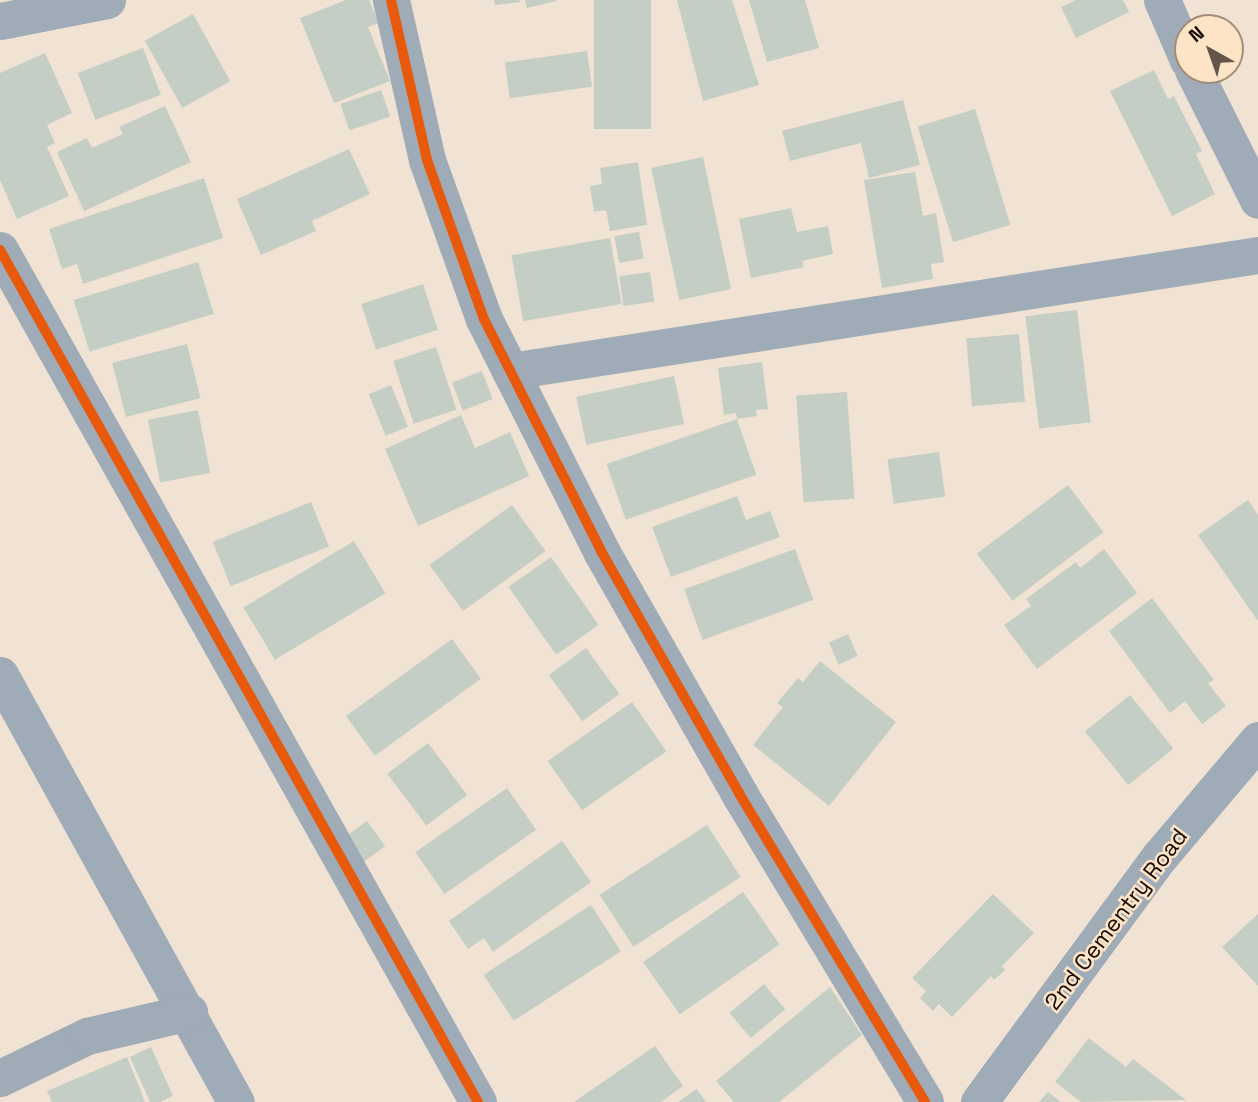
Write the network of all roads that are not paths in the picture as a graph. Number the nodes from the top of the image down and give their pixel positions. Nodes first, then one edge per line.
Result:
1 (107, 0) edge
2 (391, 0) edge
3 (1162, 0) edge
4 (0, 21) edge
5 (1174, 28) edge
6 (1200, 84) edge
7 (1258, 200) edge
8 (0, 250) edge
9 (1258, 256) edge
10 (510, 372) junction
11 (0, 676) edge
12 (1258, 740) edge
13 (189, 1012) junction
14 (0, 1078) edge
15 (236, 1102) edge
16 (478, 1102) edge
17 (925, 1102) edge
18 (979, 1102) edge

1 - 4 street
2 - 10 street
3 - 5 street
6 - 7 street
8 - 16 street
9 - 10 street
10 - 17 street
11 - 13 street
12 - 18 street, 2nd Cementry Road
13 - 14 street
13 - 15 street

